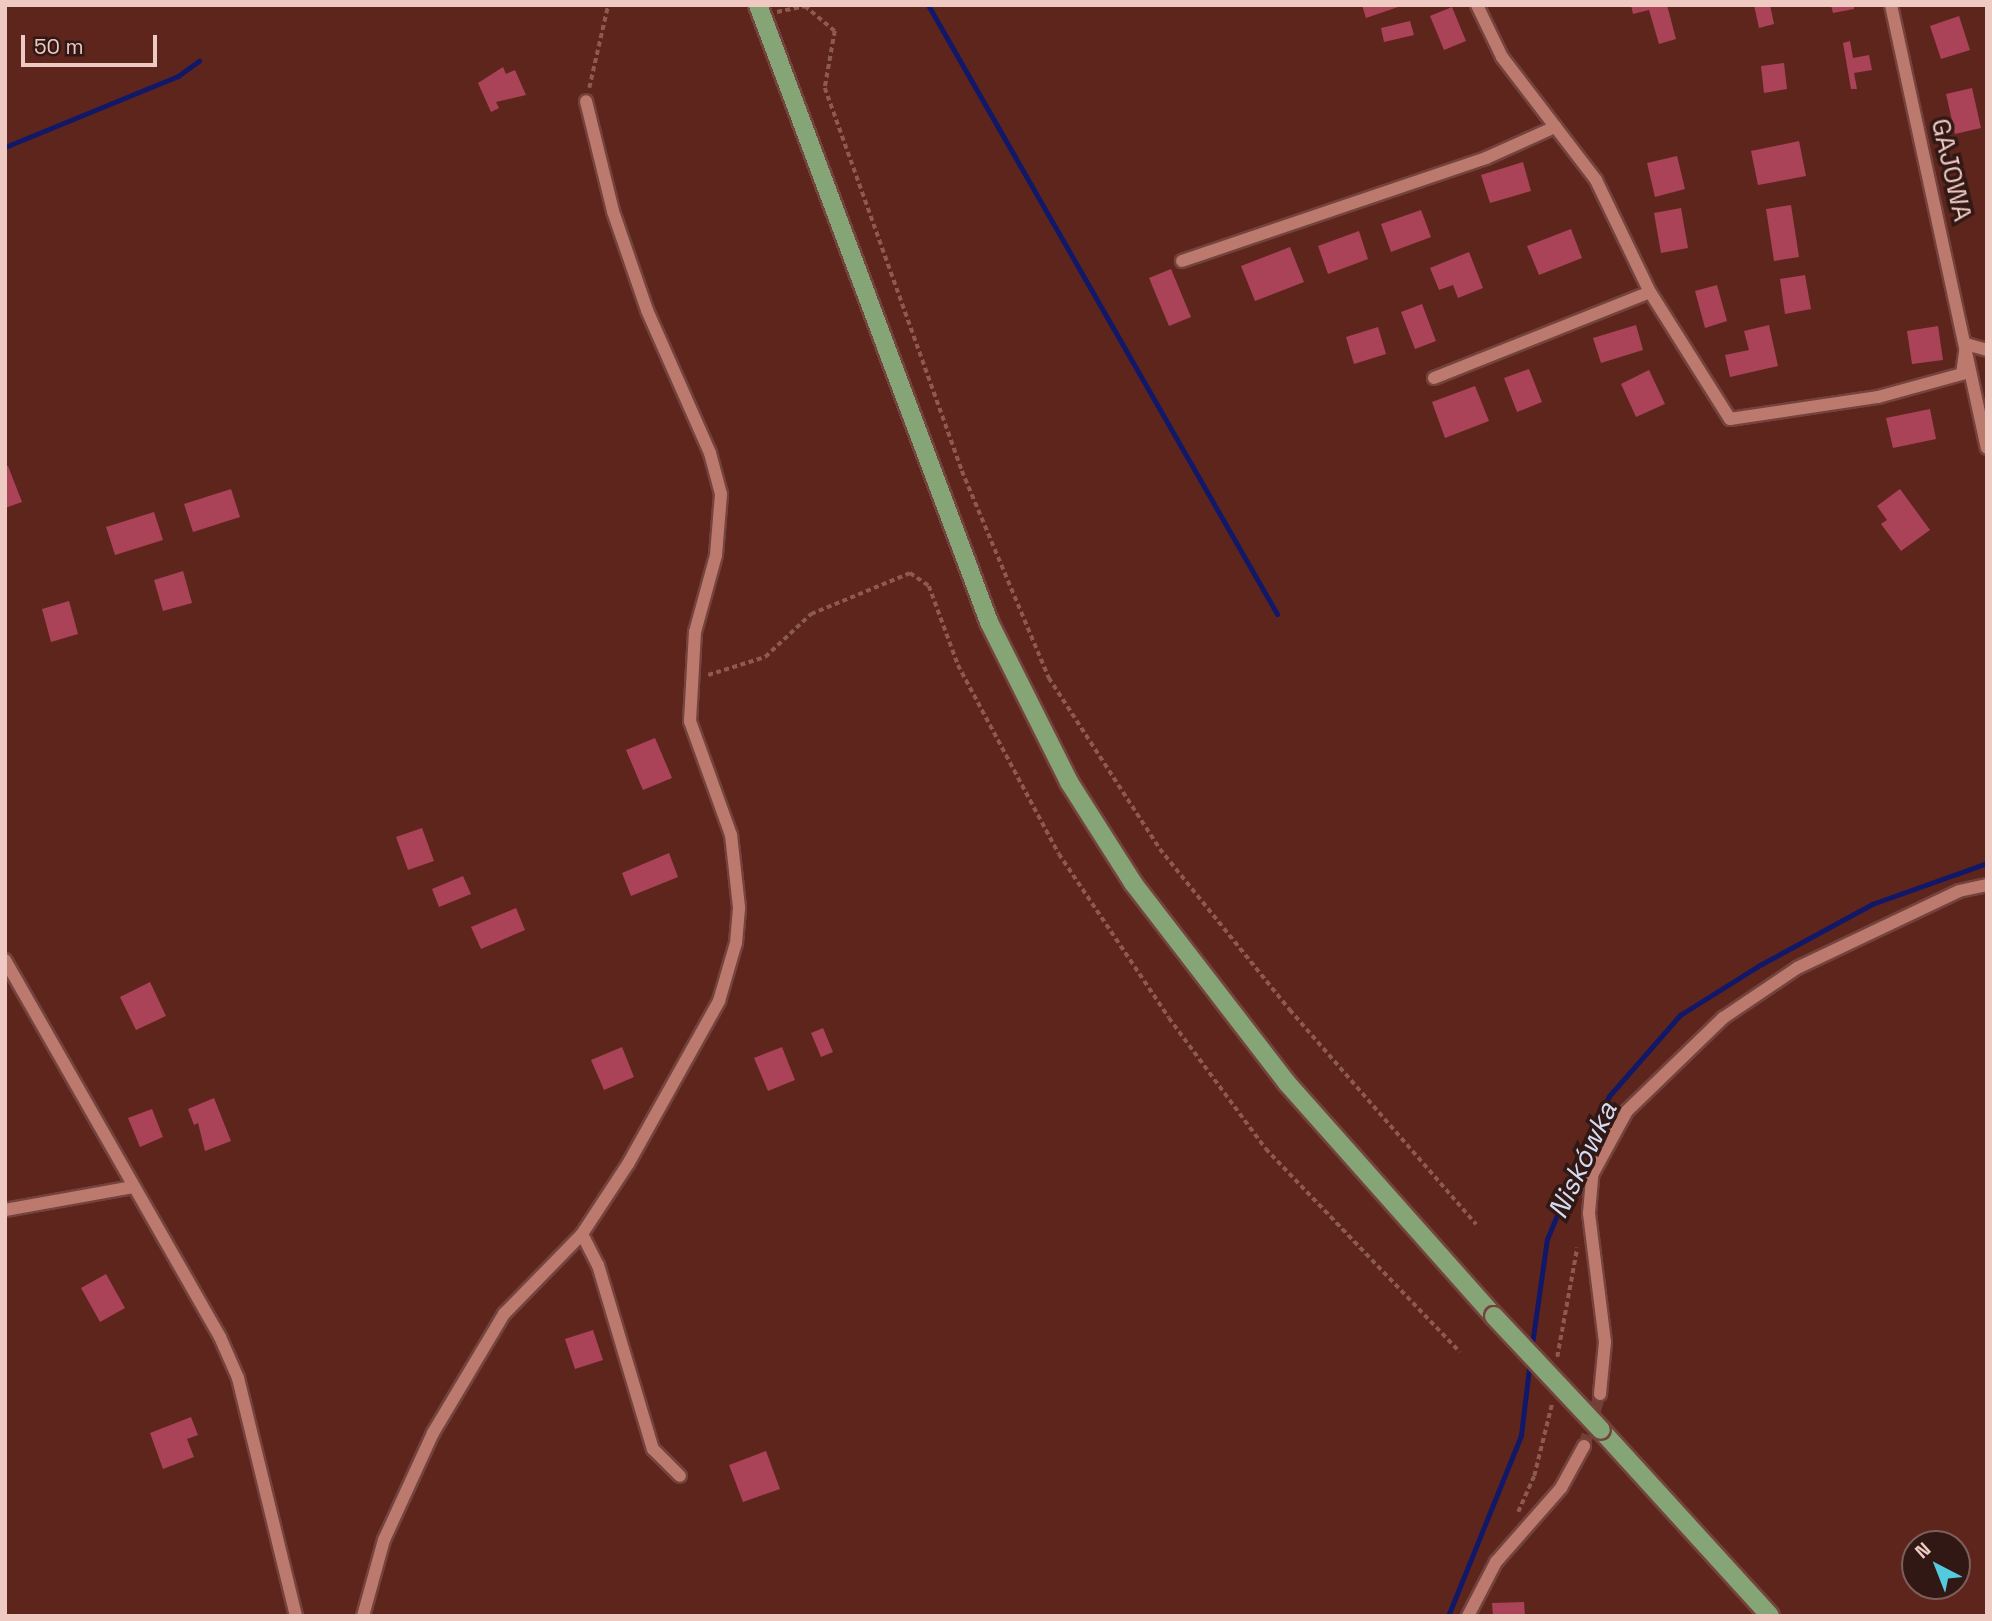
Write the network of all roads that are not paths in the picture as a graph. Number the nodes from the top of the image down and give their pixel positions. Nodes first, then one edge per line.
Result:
1 (1476, 5) edge
2 (1891, 5) edge
3 (760, 10) edge
4 (586, 101) road end
5 (1555, 127) junction
6 (1182, 261) dead end
7 (1650, 292) junction
8 (1966, 344) junction
9 (1987, 350) edge
10 (1434, 379) dead end
11 (1987, 448) edge
12 (1987, 884) edge
13 (5, 960) edge
14 (133, 1187) junction
15 (5, 1210) edge
16 (582, 1234) junction
17 (1600, 1394) tunnel mouth
18 (1584, 1446) tunnel mouth
19 (680, 1476) dead end
20 (296, 1616) edge
21 (363, 1616) edge
22 (1468, 1616) edge
23 (1770, 1616) edge

1 - 5 street
2 - 8 street, GAJOWA
3 - 23 main road, bridge
4 - 16 street
5 - 6 street
5 - 7 street
7 - 8 street
7 - 10 street
8 - 9 street
8 - 11 street, GAJOWA
12 - 17 street
13 - 14 street
14 - 15 street
14 - 20 street
16 - 19 street
16 - 21 street
18 - 22 street

